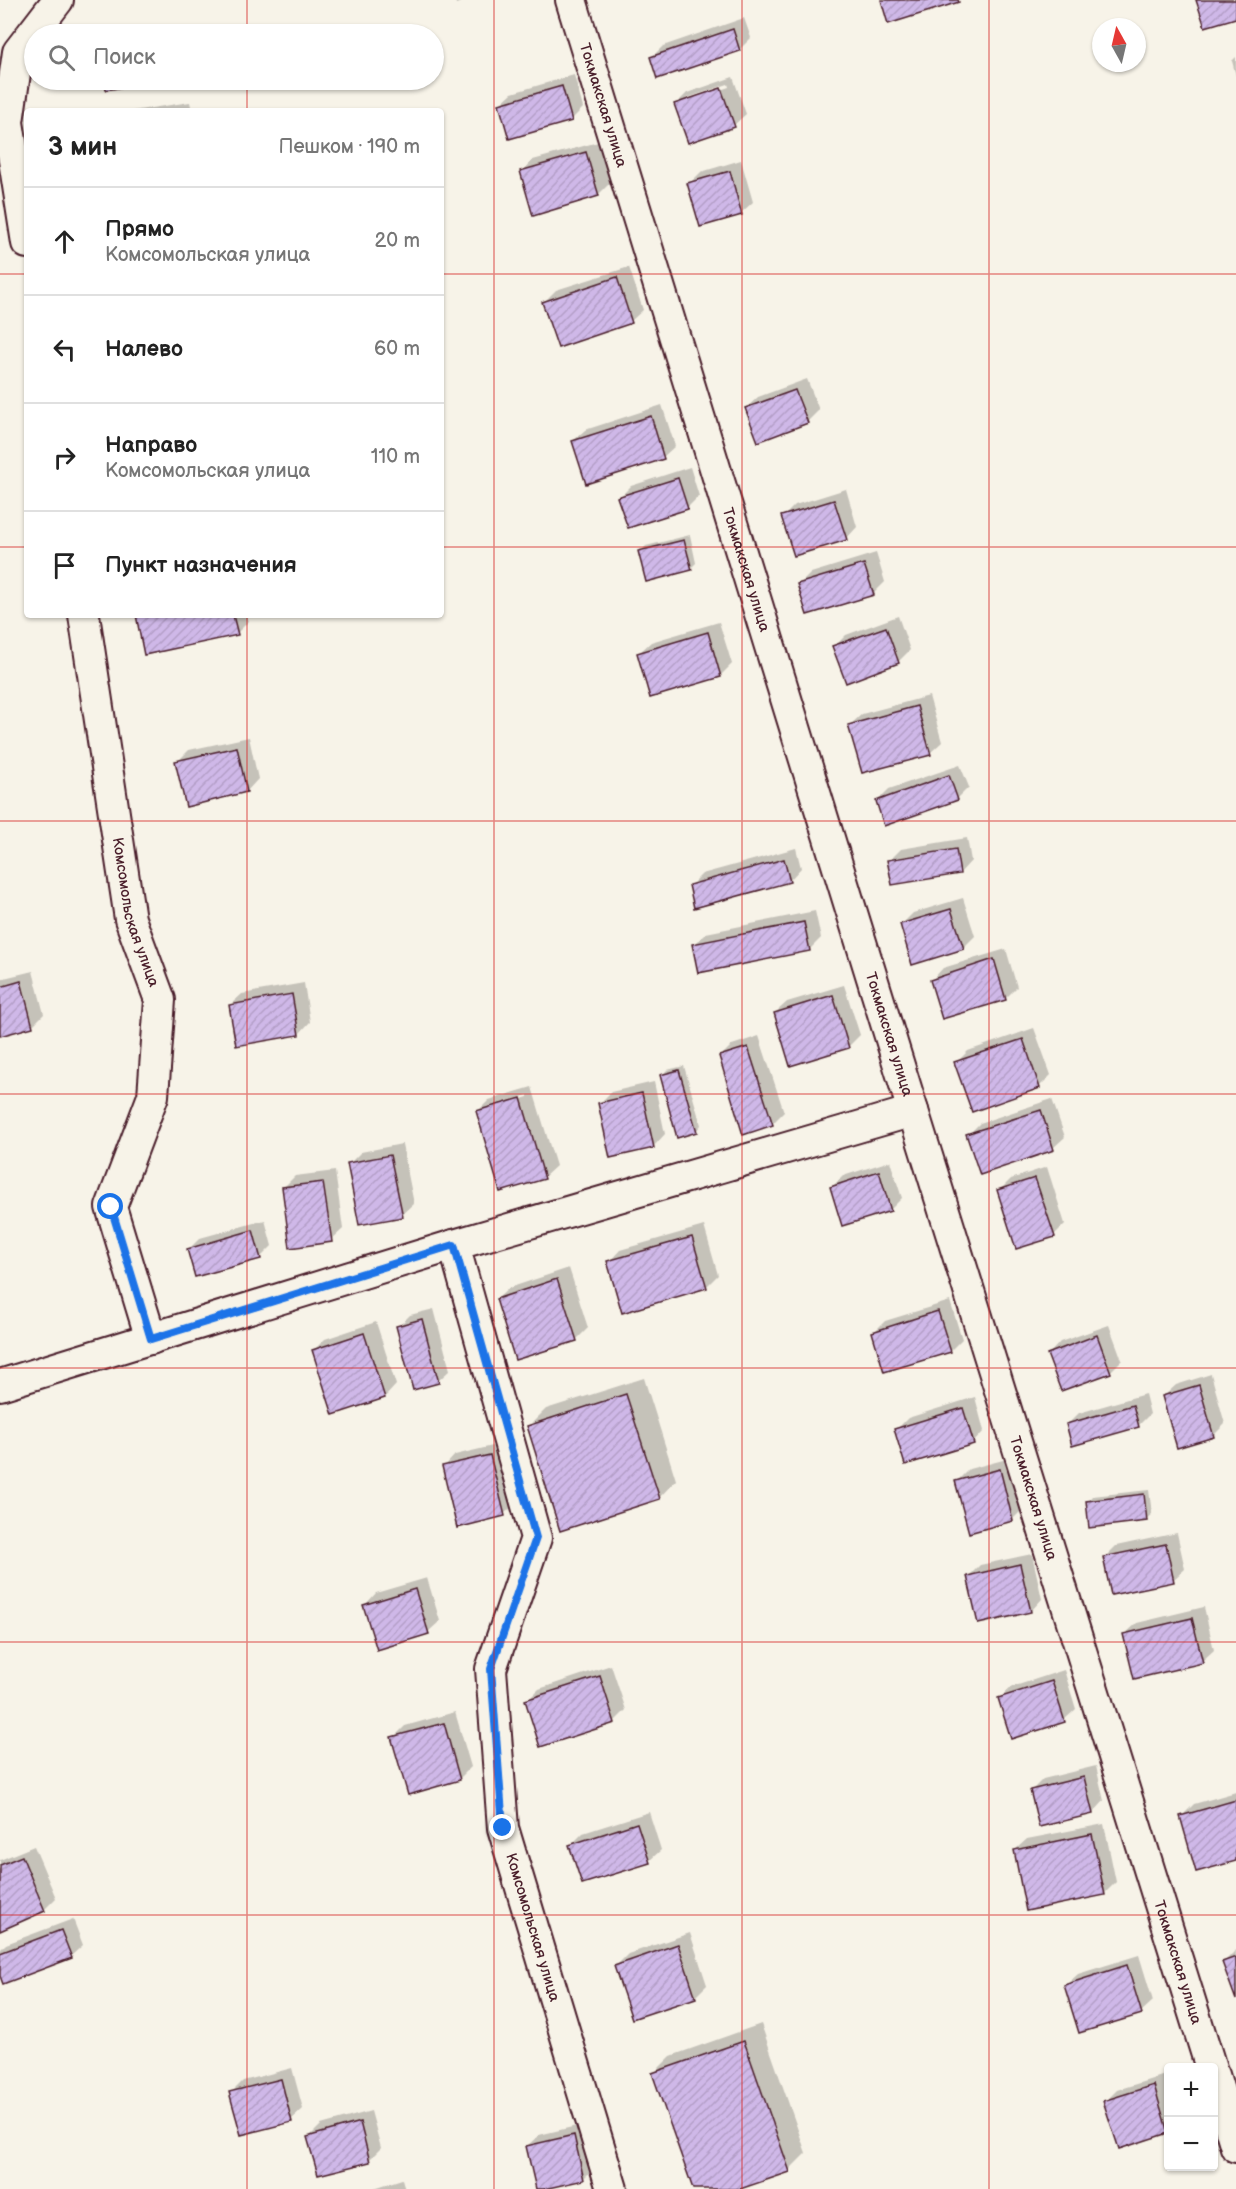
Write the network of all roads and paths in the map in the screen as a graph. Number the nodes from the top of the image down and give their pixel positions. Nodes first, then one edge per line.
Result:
1 (58, 0) edge
2 (571, 0) edge
3 (40, 24) edge
4 (24, 44) edge
5 (24, 224) edge
6 (84, 618) edge
7 (913, 1111) junction
8 (454, 1245) junction
9 (151, 1339) junction
10 (1, 1378) edge
11 (1210, 2063) edge
12 (1218, 2088) edge
13 (1236, 2147) edge
14 (612, 2189) edge

1 - 3 street
2 - 7 street, Токмакская улица
4 - 5 street
6 - 9 street, Комсомольская улица
7 - 8 street
7 - 11 street, Токмакская улица
8 - 9 street
8 - 14 street, Комсомольская улица
9 - 10 street
12 - 13 street

